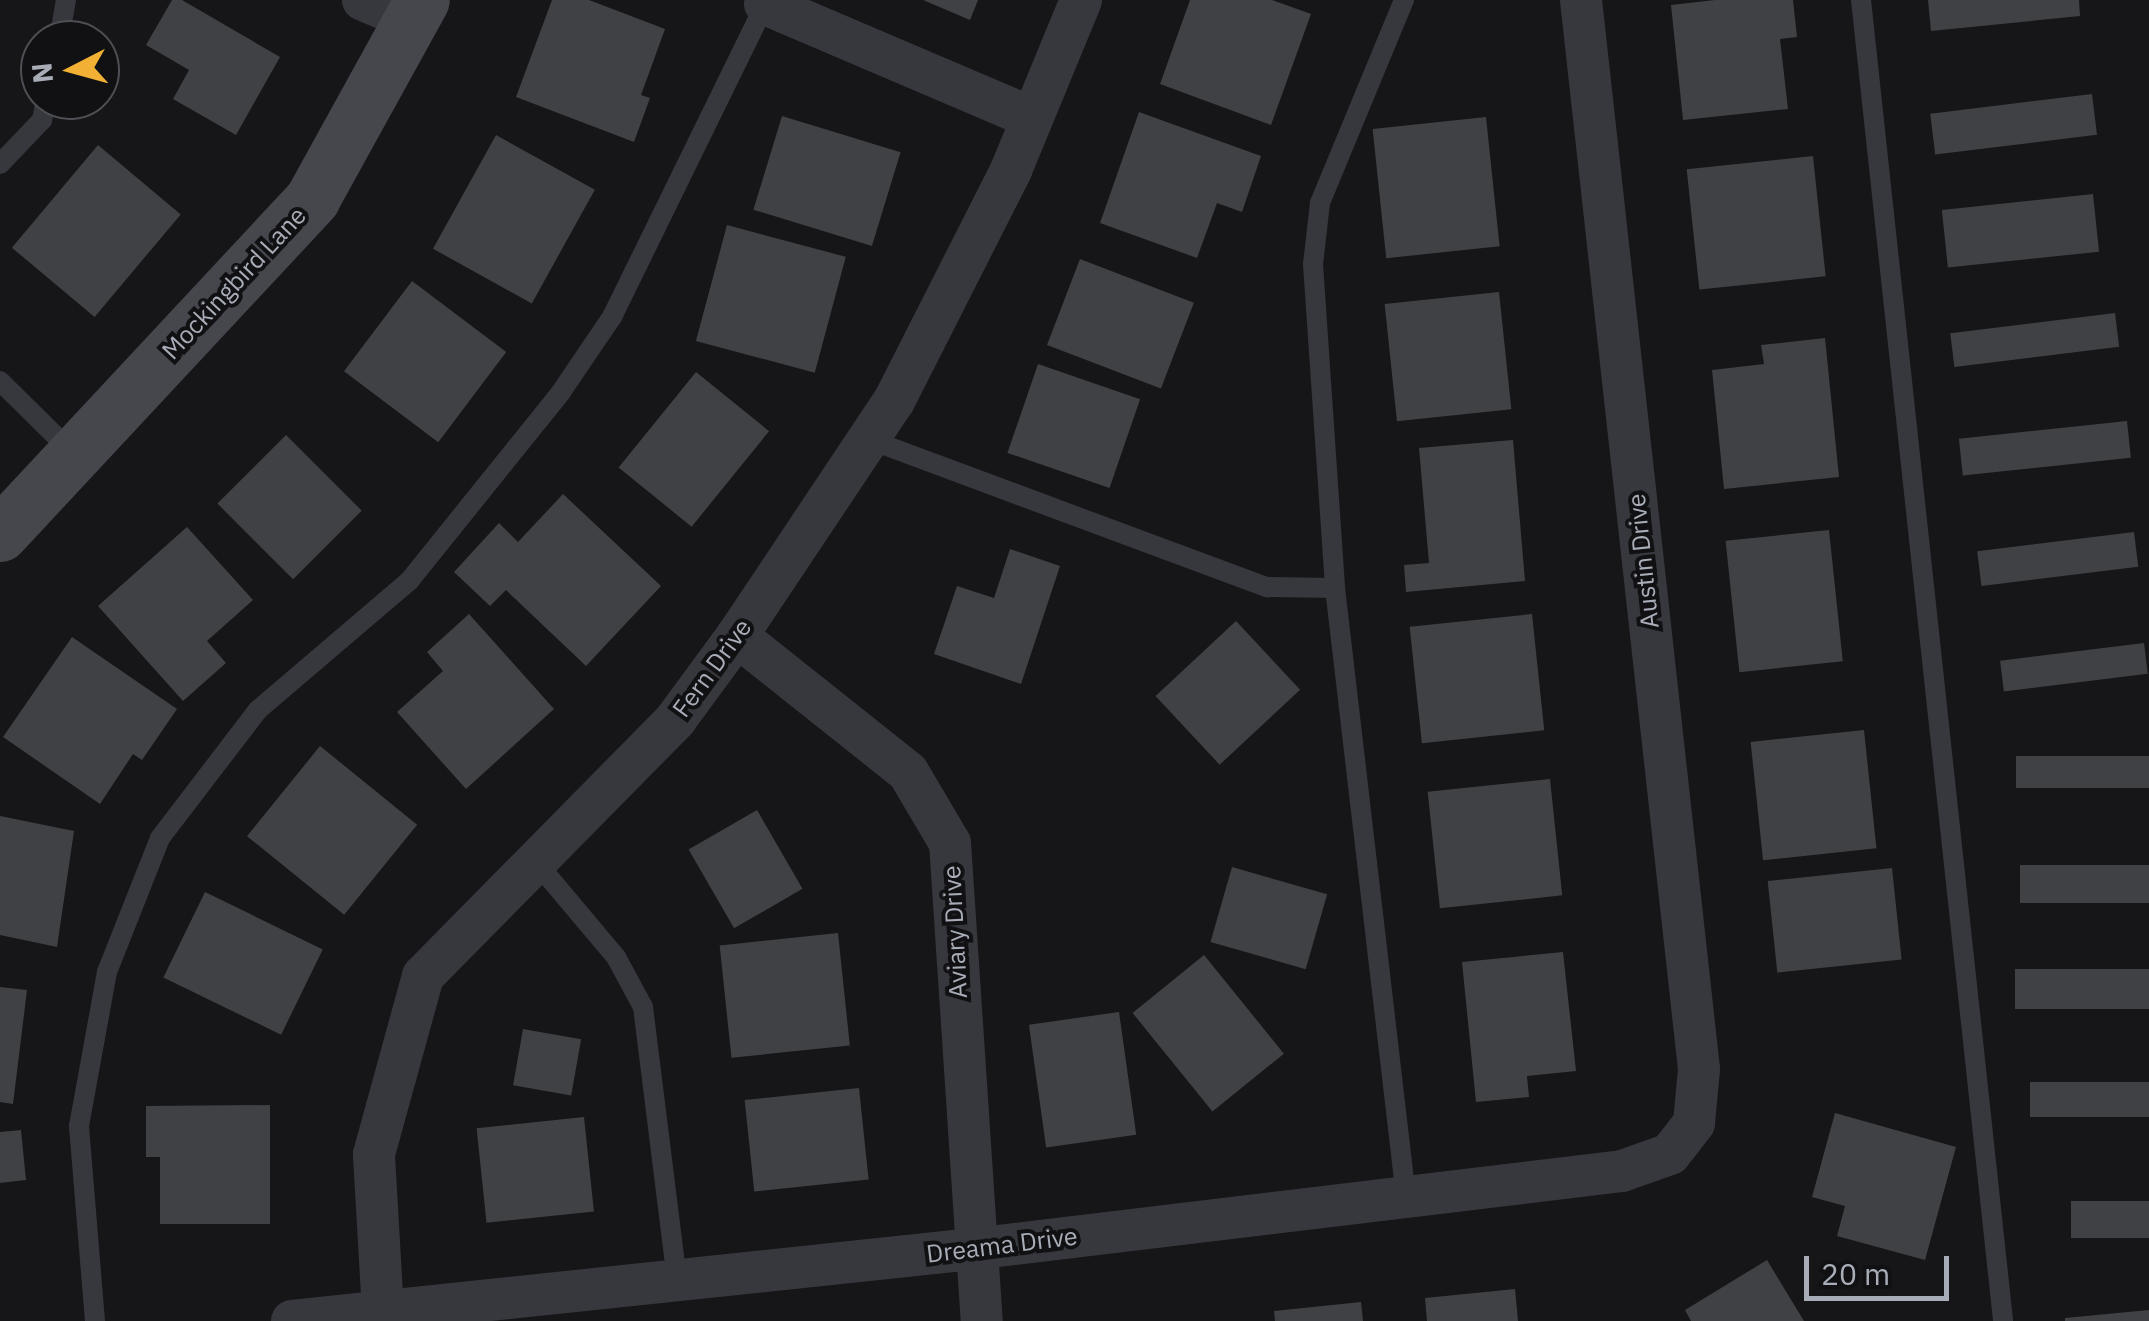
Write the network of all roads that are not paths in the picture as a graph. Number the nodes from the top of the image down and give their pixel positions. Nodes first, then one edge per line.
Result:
1 (363, 0) edge
2 (1081, 0) edge
3 (1404, 0) edge
4 (1581, 0) edge
5 (1861, 0) edge
6 (766, 2) edge
7 (418, 11) edge
8 (1032, 118) junction
9 (42, 120) edge
10 (0, 164) edge
11 (0, 381) edge
12 (868, 440) junction
13 (72, 454) junction
14 (0, 534) edge
15 (1335, 588) junction
16 (737, 636) junction
17 (536, 862) junction
18 (1694, 1123) joint
19 (1406, 1197) junction
20 (973, 1250) junction
21 (676, 1280) junction
22 (383, 1312) junction
23 (95, 1321) edge
24 (292, 1321) edge
25 (982, 1321) edge
26 (2003, 1321) edge

1 - 7 street
2 - 8 street, Fern Drive
3 - 15 lane
4 - 18 street, Austin Drive
5 - 26 lane
6 - 8 street
6 - 23 lane
7 - 13 street, Mockingbird Lane
8 - 12 street, Fern Drive
9 - 10 lane
11 - 13 lane
12 - 15 lane
12 - 16 street, Fern Drive
13 - 14 street, Mockingbird Lane
15 - 19 lane
16 - 17 street, Fern Drive
16 - 20 street, Aviary Drive
17 - 21 lane
17 - 22 street, Fern Drive
18 - 19 street, Dreama Drive
19 - 20 street, Dreama Drive
20 - 21 street, Dreama Drive
20 - 25 street, Aviary Drive
21 - 22 street, Dreama Drive
22 - 24 street, Dreama Drive

